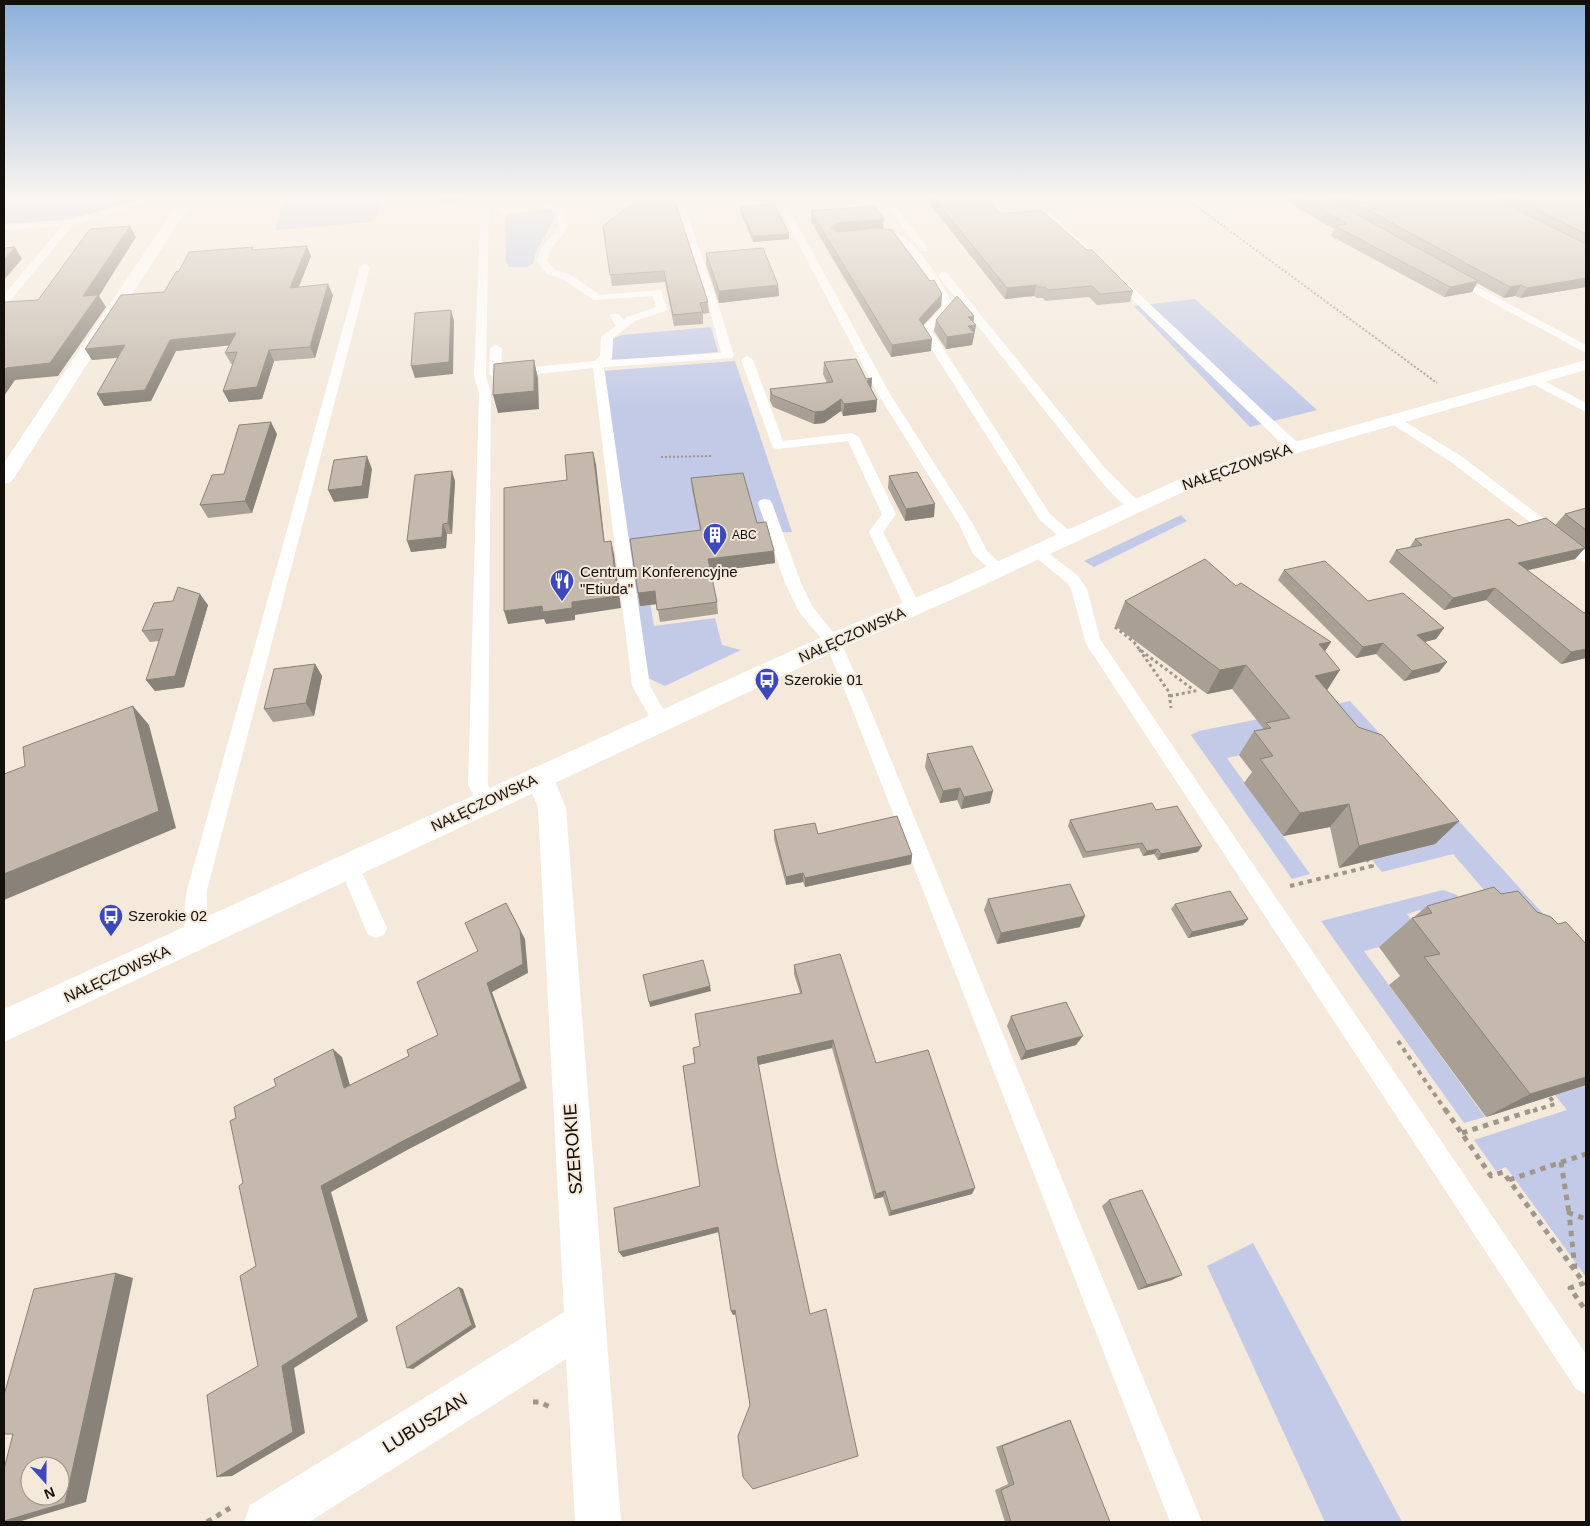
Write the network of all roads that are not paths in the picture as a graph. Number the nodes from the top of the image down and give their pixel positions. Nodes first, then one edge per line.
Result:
1 (31, 269) edge
2 (140, 269) edge
3 (364, 269) edge
4 (485, 269) edge
5 (549, 269) edge
6 (701, 269) edge
7 (817, 269) edge
8 (926, 269) edge
9 (939, 269) edge
10 (1107, 269) edge
11 (1440, 270) edge
12 (4, 301) edge
13 (615, 316) dead end
14 (622, 328) junction
15 (496, 348) dead end
16 (1586, 350) edge
17 (747, 360) dead end
18 (598, 364) junction
19 (1586, 365) edge
20 (487, 375) junction
21 (1535, 380) junction
22 (1586, 408) edge
23 (1394, 419) junction
24 (1296, 447) junction
25 (4, 478) edge
26 (765, 503) dead end
27 (1137, 507) junction
28 (1069, 538) junction
29 (1038, 552) junction
30 (1586, 558) edge
31 (999, 570) junction
32 (913, 608) junction
33 (833, 642) junction
34 (661, 722) junction
35 (540, 778) junction
36 (486, 802) junction
37 (349, 866) junction
38 (376, 928) dead end
39 (198, 936) junction
40 (4, 1026) edge
41 (584, 1323) junction
42 (1586, 1379) edge
43 (267, 1522) edge
44 (598, 1522) edge
45 (1186, 1522) edge

1 - 12 lane
2 - 25 main road
3 - 39 lane
4 - 20 lane
5 - 14 lane
6 - 18 lane
7 - 31 lane
8 - 28 lane
9 - 27 lane
10 - 24 lane
11 - 16 lane
13 - 14 lane
14 - 18 lane
15 - 20 lane
17 - 32 lane
18 - 20 lane
18 - 34 lane
19 - 21 main road, NAŁĘCZOWSKA
20 - 36 lane
21 - 22 lane
21 - 23 main road, NAŁĘCZOWSKA
23 - 24 main road, NAŁĘCZOWSKA
23 - 30 lane
24 - 27 main road, NAŁĘCZOWSKA
26 - 33 lane
27 - 28 main road, NAŁĘCZOWSKA
28 - 29 main road, NAŁĘCZOWSKA
29 - 31 main road, NAŁĘCZOWSKA
29 - 42 lane
31 - 32 main road, NAŁĘCZOWSKA
32 - 33 main road, NAŁĘCZOWSKA
33 - 34 main road, NAŁĘCZOWSKA
33 - 45 lane
34 - 35 main road, NAŁĘCZOWSKA
35 - 36 main road, NAŁĘCZOWSKA
35 - 41 main road, SZEROKIE
36 - 37 main road, NAŁĘCZOWSKA
37 - 38 lane
37 - 39 main road, NAŁĘCZOWSKA
39 - 40 main road, NAŁĘCZOWSKA
41 - 43 main road, LUBUSZAN
41 - 44 main road, SZEROKIE

